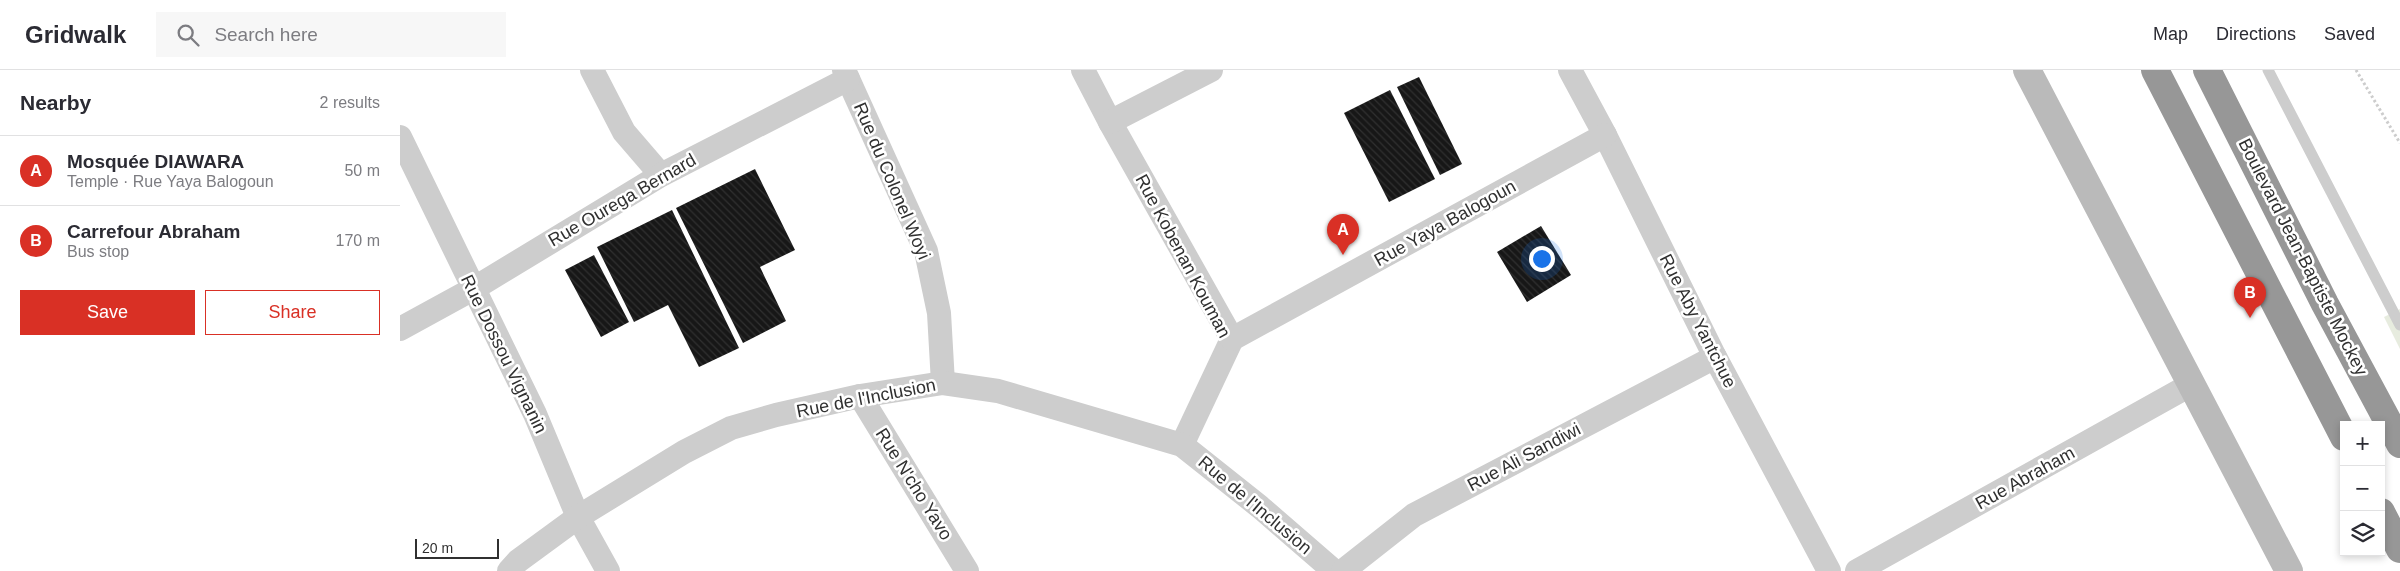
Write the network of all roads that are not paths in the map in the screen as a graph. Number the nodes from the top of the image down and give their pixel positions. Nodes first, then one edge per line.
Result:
1 (592, 70) edge
2 (1083, 70) edge
3 (1211, 70) edge
4 (1570, 70) edge
5 (2027, 70) edge
6 (2155, 70) edge
7 (2207, 70) edge
8 (2268, 70) edge
9 (846, 74) edge
10 (1110, 122) junction
11 (1605, 135) junction
12 (400, 137) edge
13 (661, 175) junction
14 (473, 289) junction
15 (2400, 325) edge
16 (400, 329) edge
17 (1232, 339) junction
18 (1715, 357) junction
19 (943, 382) junction
20 (2192, 384) junction
21 (860, 396) junction
22 (2340, 429) edge
23 (2400, 444) edge
24 (1182, 445) junction
25 (578, 517) junction
26 (2385, 520) edge
27 (2400, 549) edge
28 (514, 566) edge
29 (496, 571) edge
30 (608, 571) edge
31 (967, 571) edge
32 (1334, 571) edge
33 (1342, 571) edge
34 (1829, 571) edge
35 (1857, 571) edge
36 (2289, 571) edge

1 - 13 street
2 - 10 street, Rue Kobenan Kouman
3 - 10 street
4 - 11 street, Rue Aby Yantchue
5 - 20 street
6 - 22 highway
7 - 23 highway, Boulevard Jean-Baptiste Mockey
8 - 15 lane
9 - 13 street, Rue Ourega Bernard
9 - 19 street, Rue du Colonel Woyi
10 - 17 street, Rue Kobenan Kouman
11 - 17 street, Rue Yaya Balogoun
11 - 18 street, Rue Aby Yantchue
12 - 14 street, Rue Dossou Vignanin
13 - 14 street, Rue Ourega Bernard
14 - 16 street, Rue Ourega Bernard
14 - 25 street, Rue Dossou Vignanin
17 - 24 street, Rue Kobenan Kouman
18 - 33 street, Rue Ali Sandiwi
18 - 34 street, Rue Aby Yantchue
19 - 21 street, Rue de l'Inclusion
19 - 24 street, Rue de l'Inclusion
20 - 35 street, Rue Abraham
20 - 36 street
21 - 25 street, Rue de l'Inclusion
21 - 31 street, Rue N'cho Yavo
24 - 32 street, Rue de l'Inclusion
25 - 28 street, Rue de l'Inclusion
25 - 30 street, Rue Dossou Vignanin
26 - 27 highway
28 - 29 street, Rue de l'Inclusion

